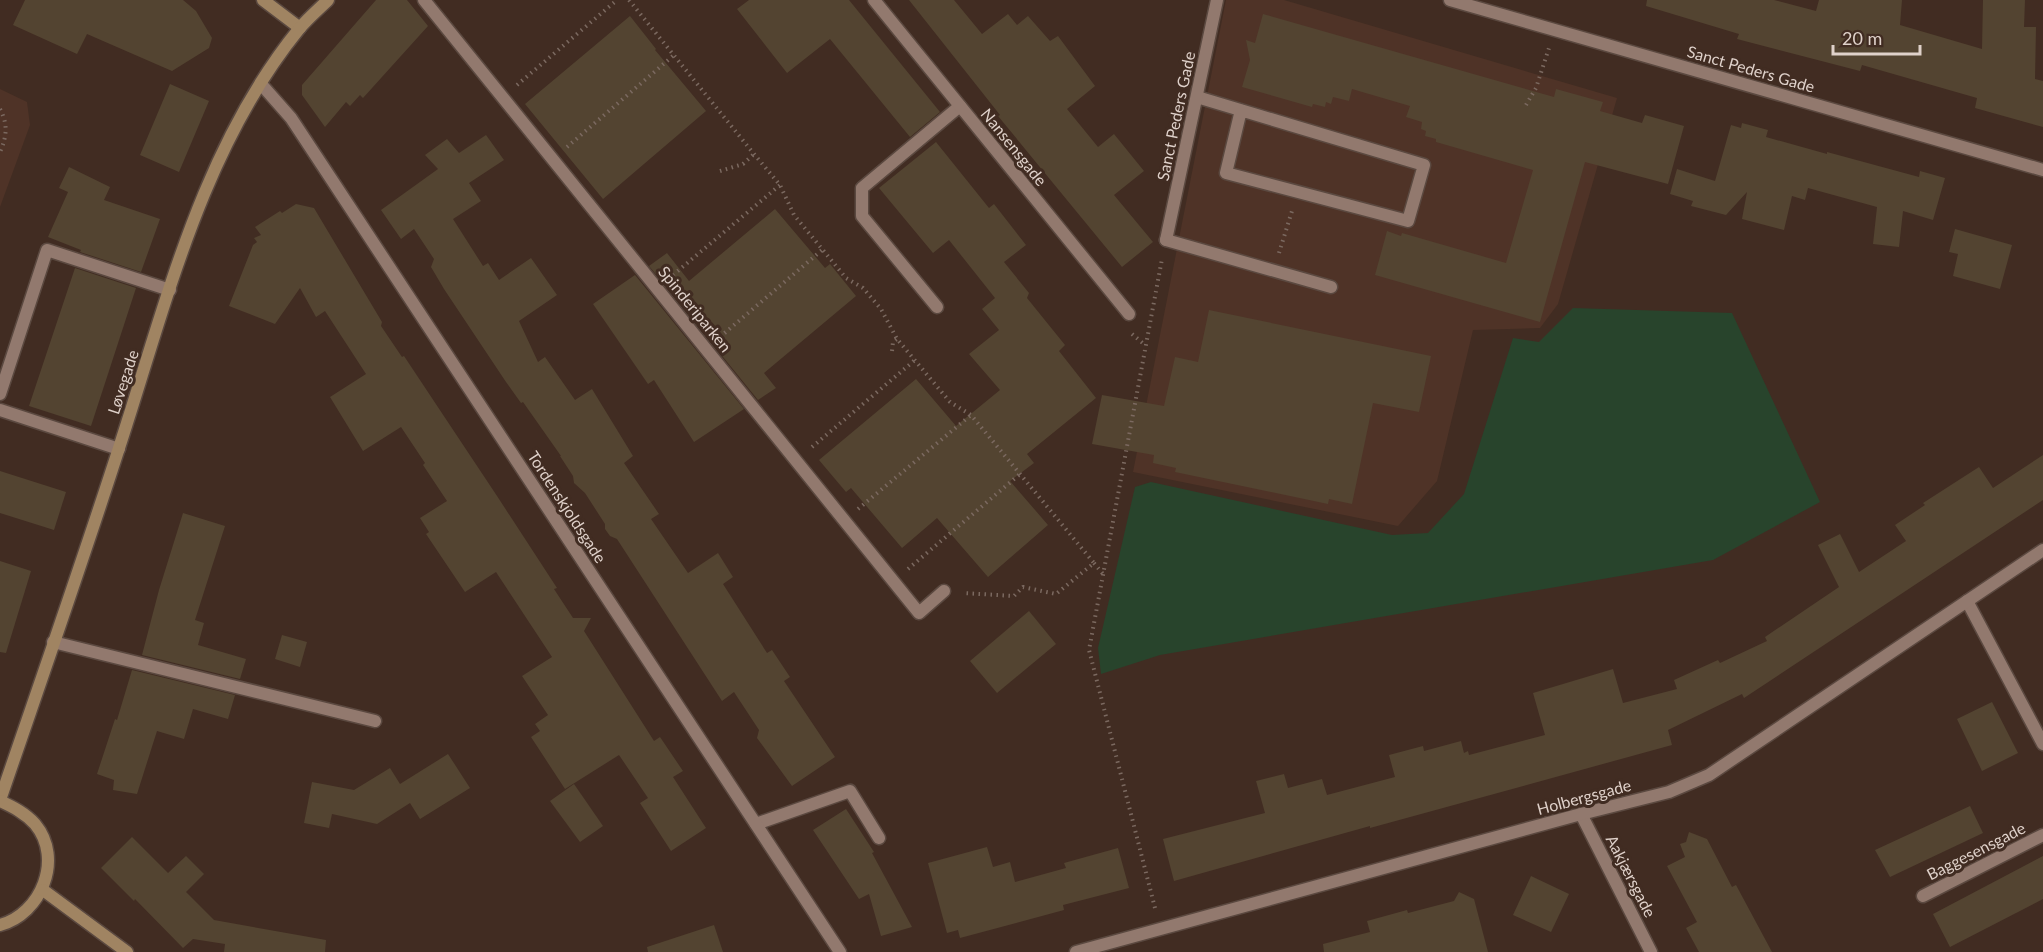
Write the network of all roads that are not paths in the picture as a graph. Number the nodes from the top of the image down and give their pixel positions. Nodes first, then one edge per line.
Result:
1 (263, 0) edge
2 (328, 0) edge
3 (424, 0) edge
4 (874, 0) edge
5 (1217, 0) edge
6 (1450, 0) edge
7 (300, 28) junction
8 (261, 84) junction
9 (1197, 97) junction
10 (960, 106) junction
11 (1241, 110) junction
12 (2043, 170) edge
13 (1330, 287) dead end
14 (170, 290) junction
15 (938, 307) dead end
16 (1129, 314) dead end
17 (0, 394) edge
18 (0, 410) edge
19 (119, 449) junction
20 (2043, 550) edge
21 (944, 591) road end
22 (1967, 601) junction
23 (53, 642) junction
24 (375, 721) dead end
25 (2043, 744) edge
26 (0, 801) edge
27 (1581, 814) junction
28 (756, 824) junction
29 (2043, 835) edge
30 (879, 838) dead end
31 (43, 890) junction
32 (1923, 896) dead end
33 (0, 925) edge
34 (127, 952) edge
35 (840, 952) edge
36 (1076, 952) edge
37 (1651, 952) edge

1 - 7 street
2 - 7 street, Løvegade
3 - 21 street, Spinderiparken
4 - 10 street, Nansensgade
5 - 9 street, Sanct Peders Gade
6 - 12 street, Sanct Peders Gade
7 - 8 street, Løvegade
8 - 14 street, Løvegade
8 - 28 street, Tordenskjoldsgade
9 - 11 street
9 - 13 street, Sanct Peders Gade
10 - 15 street
10 - 16 street, Nansensgade
11 - 11 street
14 - 17 street
14 - 19 street, Løvegade
18 - 19 street
19 - 23 street, Løvegade
20 - 22 street, Holbergsgade
22 - 25 street
22 - 27 street, Holbergsgade
23 - 24 street
23 - 26 street, Løvegade
26 - 31 street
27 - 36 street, Holbergsgade
27 - 37 street, Aakjærsgade
28 - 30 street
28 - 35 street, Tordenskjoldsgade
29 - 32 street, Baggesensgade
31 - 33 street
31 - 34 street

